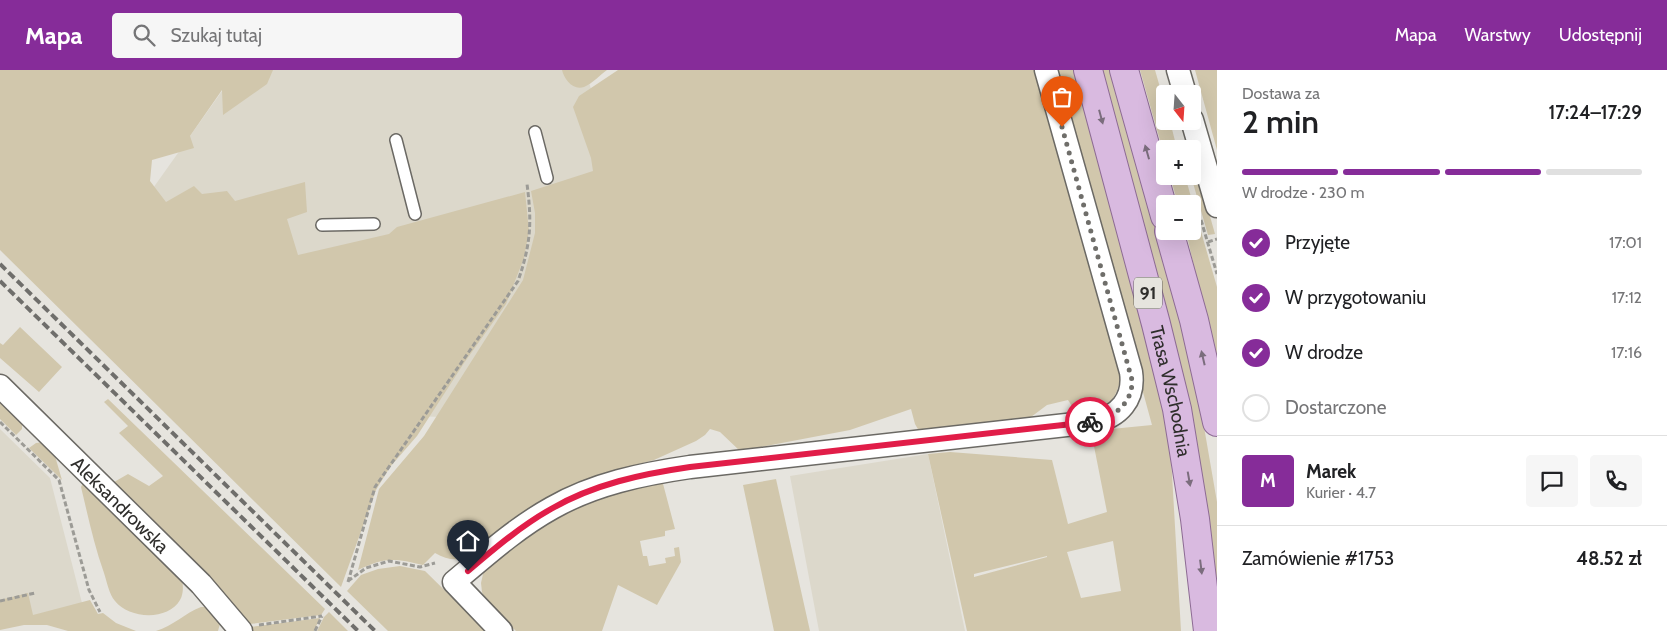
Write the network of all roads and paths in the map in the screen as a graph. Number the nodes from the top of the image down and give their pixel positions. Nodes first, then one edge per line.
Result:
1 (1046, 70) edge
2 (1088, 70) edge
3 (1124, 70) edge
4 (1178, 70) edge
5 (1182, 85) edge
6 (1196, 130) edge
7 (535, 132) dead end
8 (396, 140) dead end
9 (547, 178) dead end
10 (1213, 178) edge
11 (527, 184) dead end
12 (1159, 195) edge
13 (1208, 210) edge
14 (415, 214) dead end
15 (374, 224) dead end
16 (322, 225) dead end
17 (1217, 239) edge
18 (1172, 240) edge
19 (1208, 242) junction
20 (1217, 274) edge
21 (0, 386) edge
22 (0, 422) edge
23 (1217, 422) edge
24 (435, 563) dead end
25 (35, 593) dead end
26 (0, 601) edge
27 (100, 612) dead end
28 (239, 628) edge
29 (315, 631) edge
30 (501, 631) edge
31 (1208, 631) edge

1 - 30 street
2 -> 31 main road, Trasa Wschodnia / 91
12 -> 3 main road
4 - 5 street
6 - 10 street
7 - 9 lane
8 - 14 lane
10 - 13 street
11 - 24 path
13 - 19 path
15 - 16 lane
17 - 19 path
23 -> 18 main road, Trasa Wschodnia / 91
19 - 20 path
21 - 28 street, Aleksandrowska
22 - 27 path
25 - 26 path
28 - 29 path

